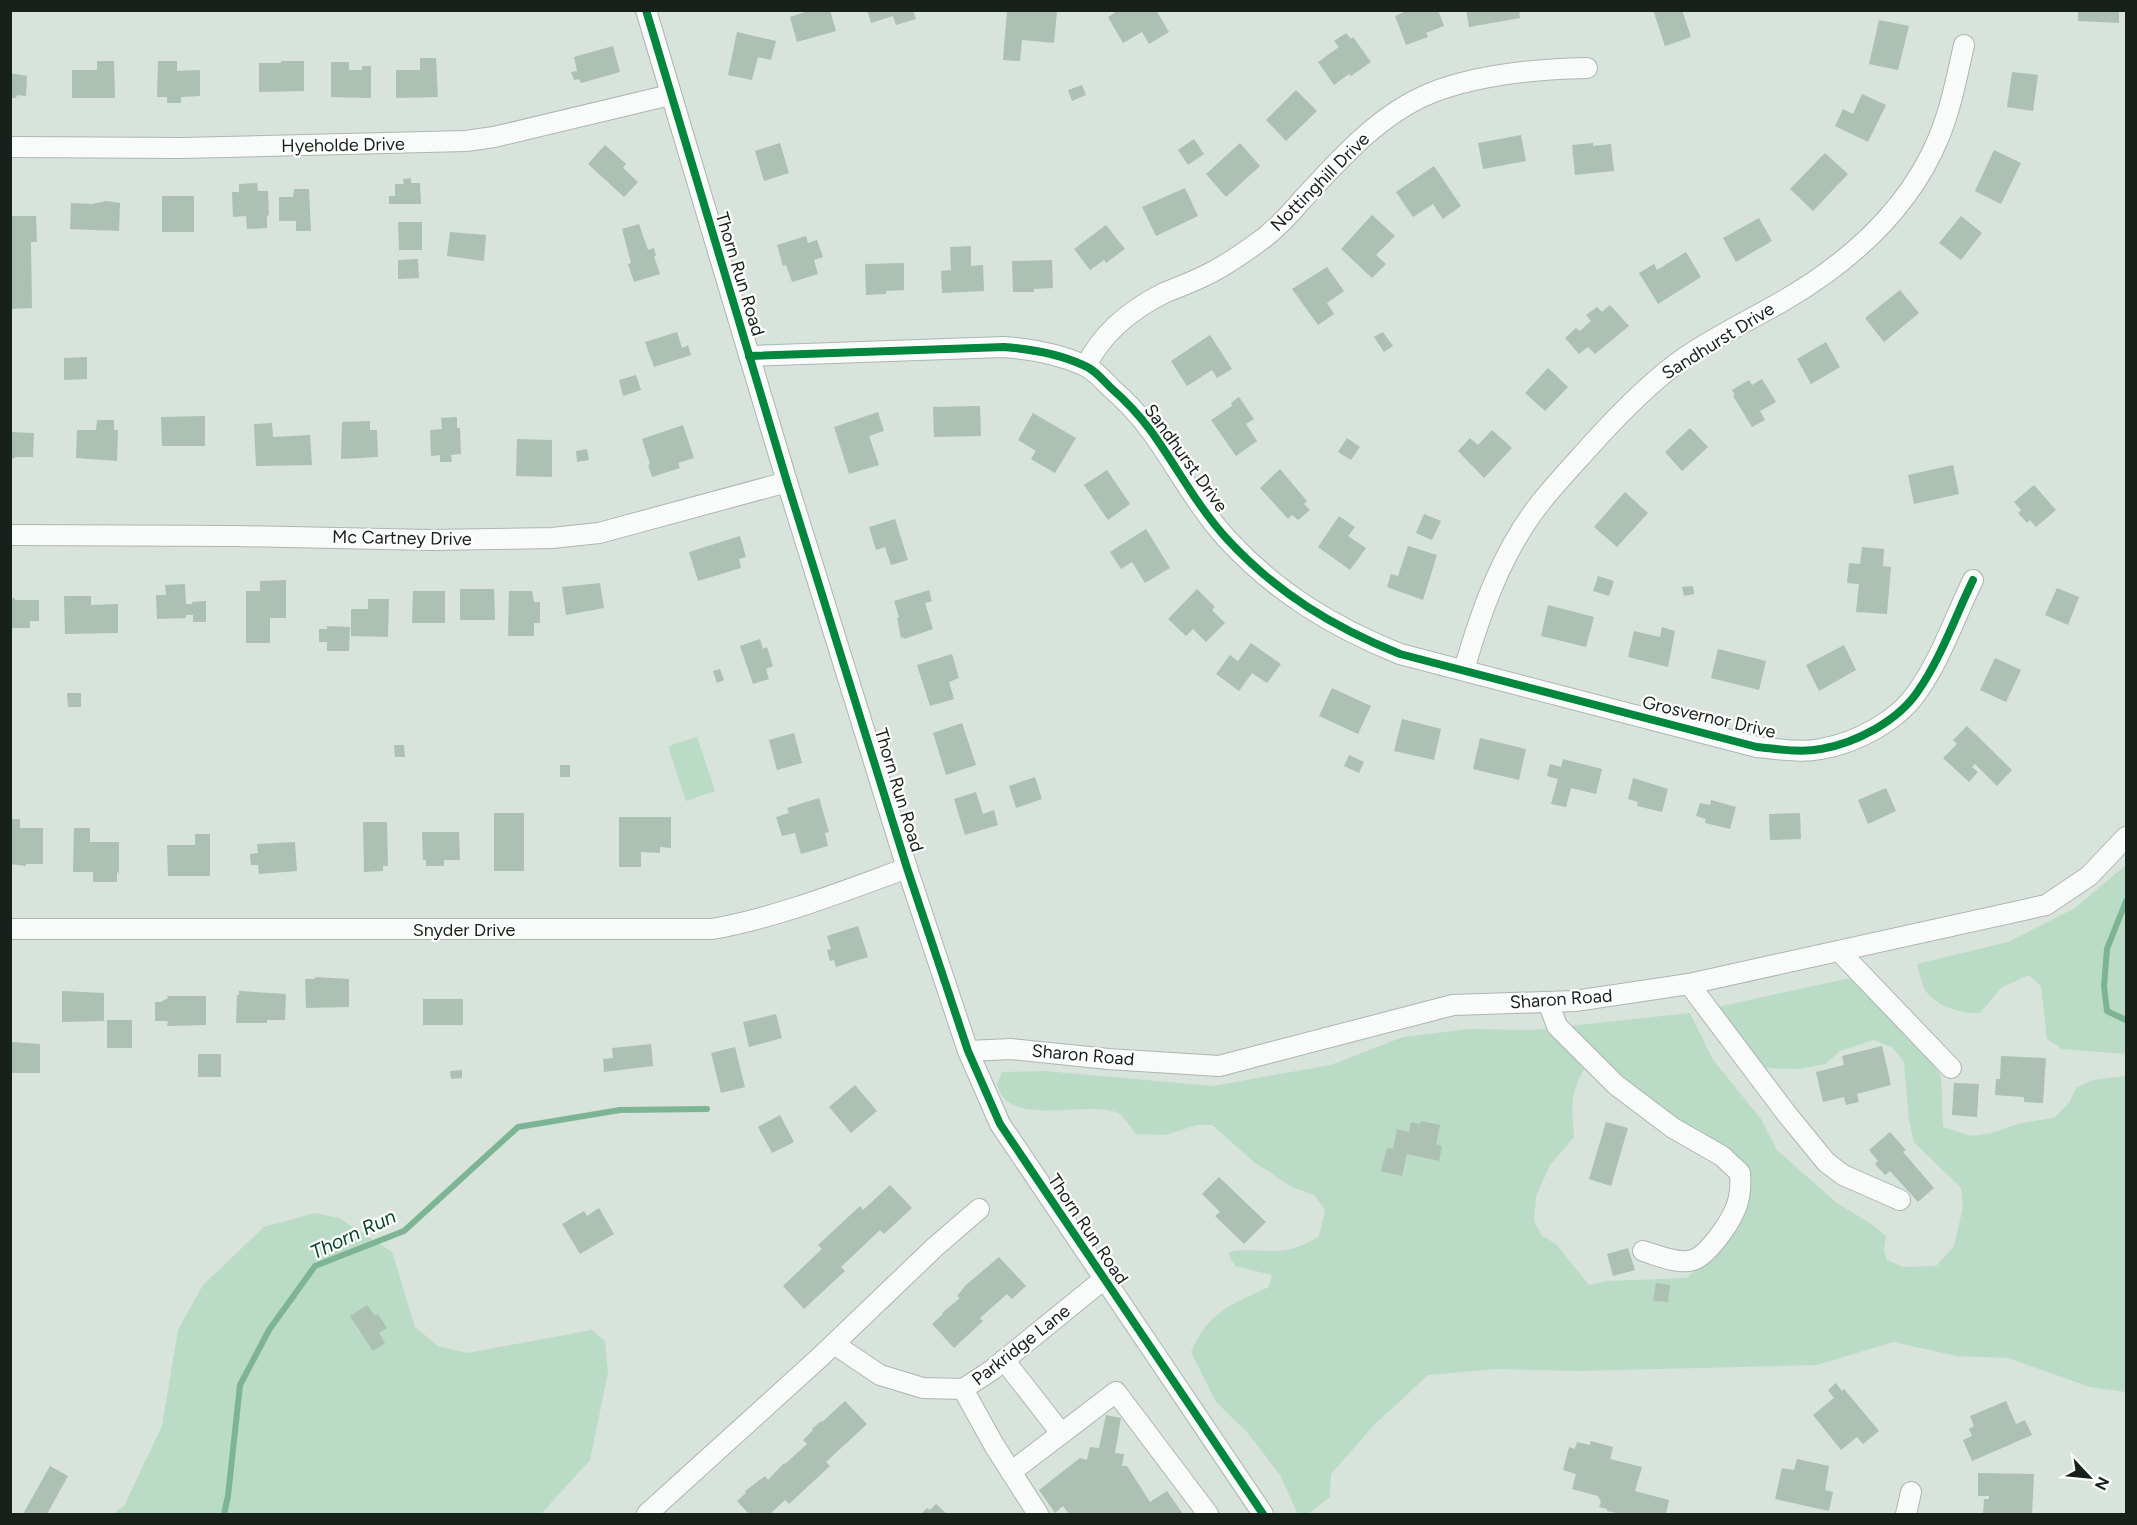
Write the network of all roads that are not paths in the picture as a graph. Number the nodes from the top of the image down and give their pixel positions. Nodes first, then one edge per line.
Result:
1 (646, 10) edge
2 (1964, 45) dead end
3 (1587, 68) dead end
4 (670, 95) junction
5 (10, 147) edge
6 (749, 356) junction
7 (1086, 366) junction
8 (787, 482) junction
9 (10, 535) edge
10 (1973, 580) dead end
11 (1464, 670) junction
12 (2127, 837) edge
13 (907, 868) junction
14 (10, 929) edge
15 (1839, 951) junction
16 (1689, 984) junction
17 (1548, 1002) junction
18 (968, 1051) junction
19 (1951, 1068) dead end
20 (1900, 1200) dead end
21 (979, 1209) dead end
22 (1643, 1251) dead end
23 (1104, 1279) junction
24 (834, 1344) junction
25 (1004, 1360) junction
26 (963, 1389) junction
27 (1061, 1434) junction
28 (1011, 1472) junction
29 (1911, 1492) dead end
30 (647, 1515) edge
31 (1038, 1515) edge
32 (1208, 1515) edge
33 (1263, 1515) edge
34 (1906, 1515) edge

1 - 4 street, Thorn Run Road
2 - 11 street, Sandhurst Drive
3 - 7 street, Nottinghill Drive
4 - 5 street, Hyeholde Drive
4 - 6 street, Thorn Run Road
6 - 7 street, Sandhurst Drive
6 - 8 street, Thorn Run Road
7 - 11 street, Sandhurst Drive
8 - 9 street, Mc Cartney Drive
8 - 13 street, Thorn Run Road
10 - 11 street, Grosvernor Drive
12 - 15 street, Sharon Road
13 - 14 street, Snyder Drive
13 - 18 street, Thorn Run Road
15 - 16 street, Sharon Road
15 - 19 street
16 - 17 street, Sharon Road
16 - 20 street
17 - 18 street, Sharon Road
17 - 22 street
18 - 23 street, Thorn Run Road
21 - 24 street
23 - 25 street, Parkridge Lane
23 - 33 street, Thorn Run Road
24 - 26 street, Parkridge Lane
24 - 30 street
25 - 26 street, Parkridge Lane
25 - 27 street
26 - 28 street
27 - 28 street
27 - 32 street
28 - 31 street
29 - 34 street

